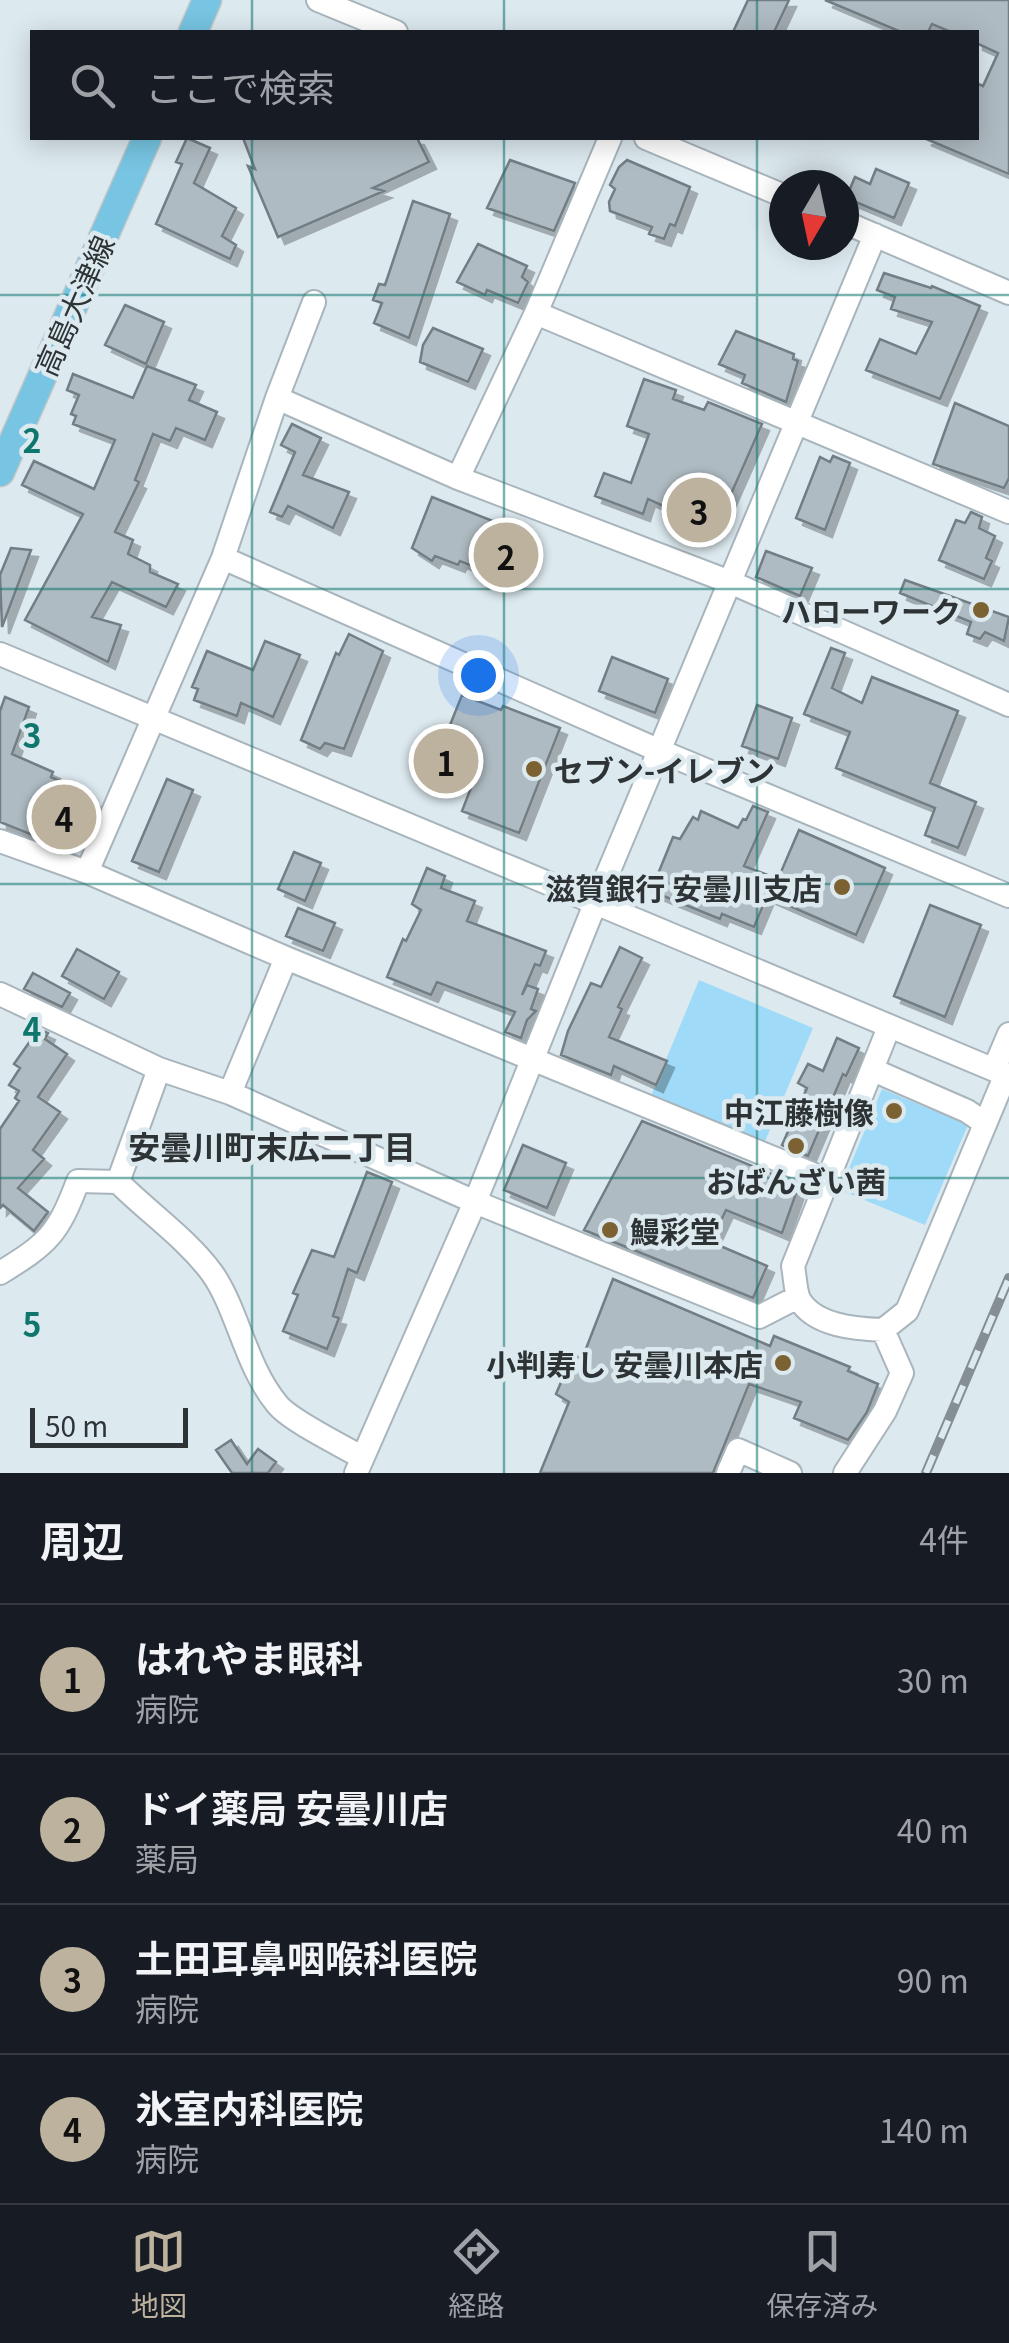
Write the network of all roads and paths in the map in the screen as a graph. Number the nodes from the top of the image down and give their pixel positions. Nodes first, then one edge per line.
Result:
1 (207, 0) edge
2 (318, 0) edge
3 (194, 30) edge
4 (391, 30) edge
5 (146, 140) edge
6 (609, 140) edge
7 (651, 140) edge
8 (769, 190) edge
9 (859, 228) edge
10 (874, 235) junction
11 (1009, 293) edge
12 (314, 302) dead end
13 (536, 314) junction
14 (277, 398) junction
15 (795, 424) junction
16 (0, 472) edge
17 (458, 478) junction
18 (1009, 512) edge
19 (223, 558) junction
20 (730, 582) junction
21 (0, 654) edge
22 (1009, 704) edge
23 (152, 719) junction
24 (660, 751) junction
25 (0, 841) edge
26 (86, 872) junction
27 (1009, 896) edge
28 (595, 904) junction
29 (286, 958) junction
30 (0, 994) edge
31 (889, 1027) junction
32 (1009, 1034) edge
33 (532, 1058) junction
34 (159, 1068) junction
35 (873, 1070) junction
36 (1003, 1073) edge
37 (230, 1093) junction
38 (983, 1122) junction
39 (828, 1180) junction
40 (118, 1182) junction
41 (474, 1202) junction
42 (0, 1274) edge
43 (798, 1298) junction
44 (883, 1330) junction
45 (359, 1465) edge
46 (728, 1473) edge
47 (790, 1473) edge
48 (845, 1473) edge

1 - 3 main road
2 - 4 street
5 - 16 main road, 高島大津線
6 - 13 street
7 - 8 street
9 - 10 street
10 - 11 street
10 - 15 street
12 - 14 street
13 - 15 street
13 - 17 street
14 - 17 street
14 - 19 street
15 - 18 street
15 - 20 street
17 - 20 street
19 - 23 street
19 - 24 street
20 - 22 street
20 - 24 street
21 - 23 street
23 - 26 street
23 - 28 street
24 - 27 street
24 - 28 street
25 - 26 street
26 - 29 street
28 - 31 street
28 - 33 street
29 - 33 street
29 - 37 street
30 - 34 street
31 - 35 street
31 - 36 street
32 - 36 street
33 - 39 street
33 - 41 street
34 - 37 street
34 - 40 street
35 - 38 street
35 - 39 street
36 - 38 street
37 - 41 street
38 - 44 street
39 - 43 street
40 - 42 street
40 - 45 street
41 - 43 street
41 - 45 street
43 - 44 street
44 - 48 street
46 - 47 street

